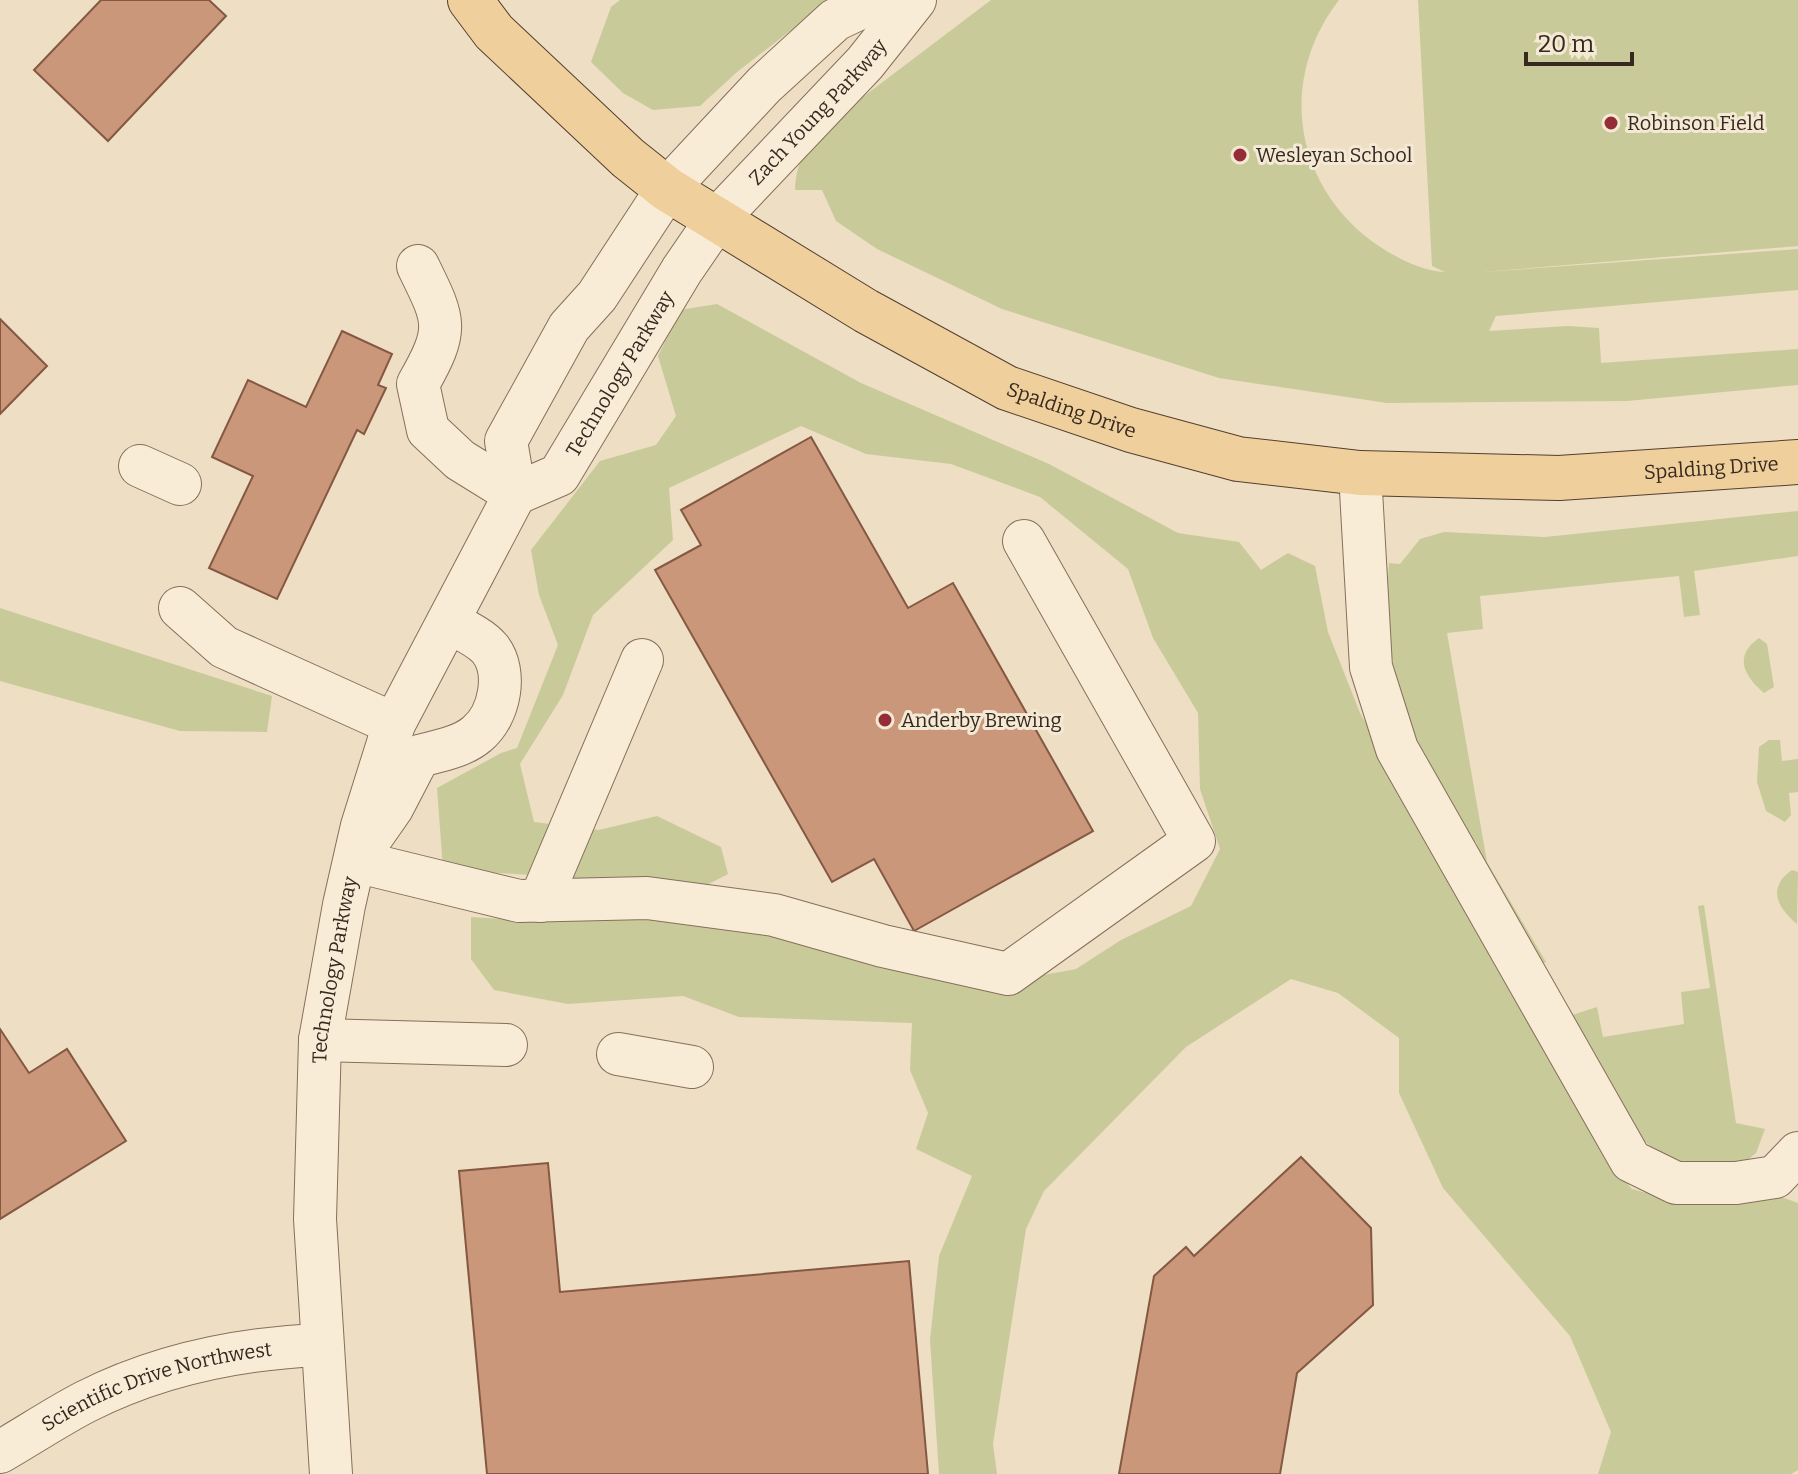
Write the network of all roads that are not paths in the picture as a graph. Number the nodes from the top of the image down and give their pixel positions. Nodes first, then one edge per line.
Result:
1 (470, 0) edge
2 (877, 0) edge
3 (915, 0) edge
4 (667, 189) junction
5 (717, 219) junction
6 (418, 266) dead end
7 (1798, 462) edge
8 (140, 466) dead end
9 (1360, 473) junction
10 (180, 484) dead end
11 (513, 497) junction
12 (1024, 541) dead end
13 (180, 608) dead end
14 (448, 622) junction
15 (642, 660) dead end
16 (394, 724) junction
17 (355, 861) junction
18 (540, 901) junction
19 (320, 1040) junction
20 (506, 1045) dead end
21 (618, 1054) dead end
22 (692, 1067) dead end
23 (1798, 1153) edge
24 (322, 1345) junction
25 (0, 1452) edge
26 (331, 1474) edge

1 - 4 main road, Spalding Drive
2 - 4 street, Zach Young Parkway
3 - 5 street, Zach Young Parkway
4 - 5 main road, Spalding Drive
4 - 11 street
5 - 9 main road, Spalding Drive
5 - 11 street, Technology Parkway
6 - 11 street
7 - 9 main road, Spalding Drive
8 - 10 street
9 - 23 street
11 - 14 street, Technology Parkway
12 - 18 street
13 - 16 street
14 - 16 street, Technology Parkway
14 - 17 street
15 - 18 street
16 - 17 street, Technology Parkway
17 - 18 street
17 - 19 street, Technology Parkway
19 - 20 street
19 - 24 street, Technology Parkway
21 - 22 street
24 - 25 street, Scientific Drive Northwest
24 - 26 street, Technology Parkway

